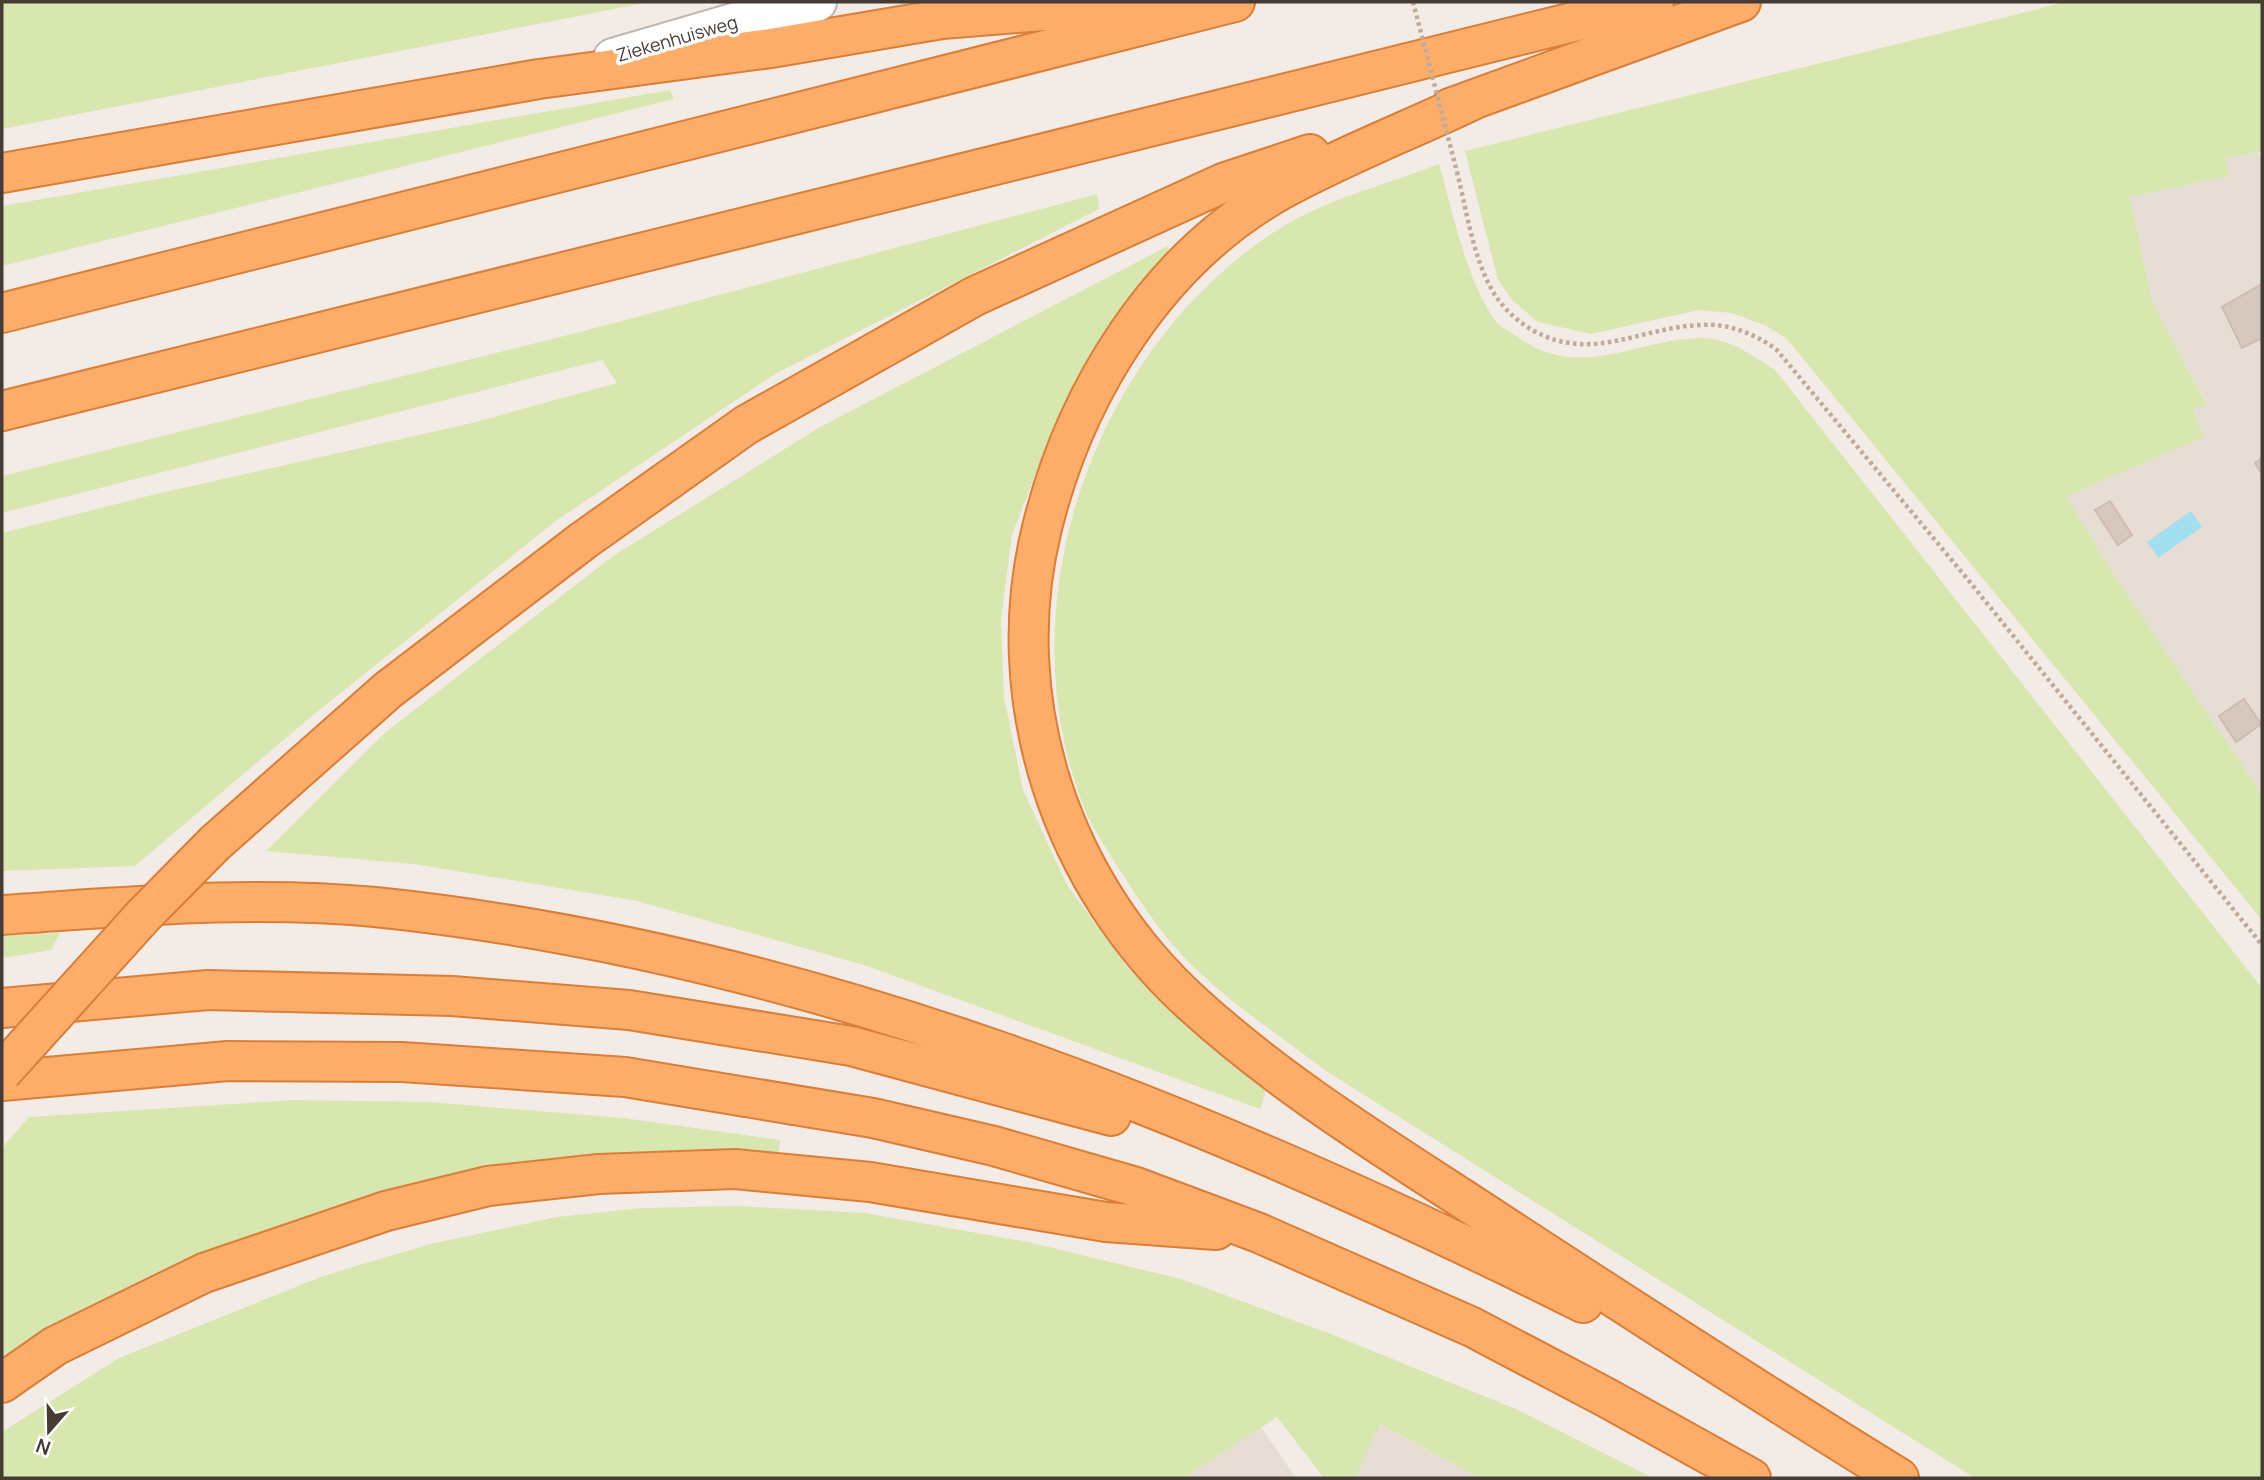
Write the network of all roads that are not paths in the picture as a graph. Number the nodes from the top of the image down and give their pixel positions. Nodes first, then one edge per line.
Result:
1 (817, 2) edge
2 (1154, 2) edge
3 (1235, 2) edge
4 (1654, 2) edge
5 (1741, 2) edge
6 (539, 79) junction
7 (1473, 100) junction
8 (2, 173) edge
9 (2, 313) edge
10 (2, 411) edge
11 (2, 915) edge
12 (2, 1008) edge
13 (2, 1072) edge
14 (2, 1081) edge
15 (1295, 1170) junction
16 (1259, 1233) junction
17 (2, 1383) edge
18 (1744, 1384) junction
19 (1751, 1478) edge
20 (1899, 1478) edge

1 - 6 street, Ziekenhuisweg
2 - 6 highway
3 - 9 highway
4 - 10 highway
5 - 7 highway
6 - 8 highway
7 - 13 highway, bridge
7 - 18 highway
11 - 15 highway
12 - 15 highway
14 - 16 highway
15 - 18 highway
16 - 17 highway
16 - 19 highway
18 - 20 highway

